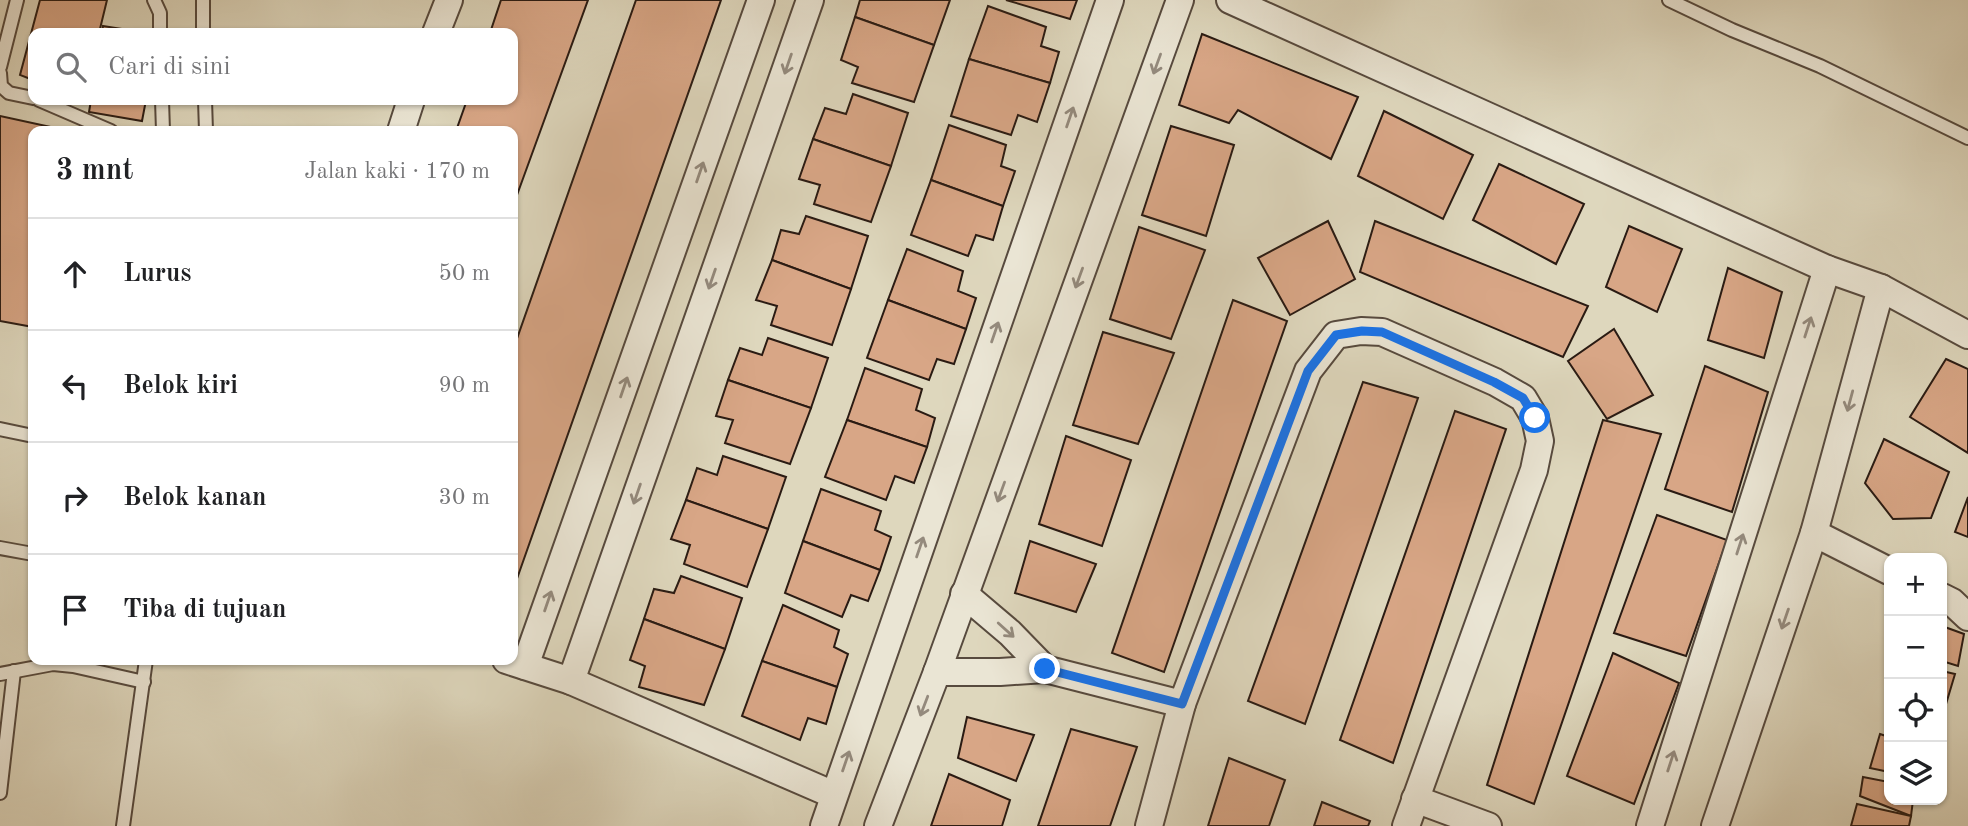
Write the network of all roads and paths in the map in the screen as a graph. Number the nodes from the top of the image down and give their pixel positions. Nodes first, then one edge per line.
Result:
1 (17, 0) edge
2 (154, 0) edge
3 (203, 0) edge
4 (449, 0) edge
5 (761, 0) edge
6 (810, 0) edge
7 (1110, 0) edge
8 (1180, 0) edge
9 (1230, 0) edge
10 (1670, 0) edge
11 (160, 28) edge
12 (203, 28) edge
13 (438, 28) edge
14 (0, 67) edge
15 (0, 73) edge
16 (28, 97) edge
17 (51, 105) edge
18 (162, 105) edge
19 (205, 105) edge
20 (409, 105) edge
21 (99, 126) edge
22 (163, 126) edge
23 (206, 126) edge
24 (403, 126) edge
25 (1968, 138) edge
26 (1827, 269) junction
27 (1881, 288) junction
28 (1968, 335) edge
29 (0, 429) edge
30 (28, 435) edge
31 (1814, 533) junction
32 (0, 548) edge
33 (28, 553) edge
34 (1884, 568) edge
35 (964, 594) junction
36 (1947, 600) edge
37 (1968, 617) edge
38 (518, 658) edge
39 (518, 664) edge
40 (47, 665) edge
41 (63, 665) edge
42 (146, 665) edge
43 (1045, 669) junction
44 (14, 671) junction
45 (937, 671) junction
46 (0, 674) edge
47 (571, 681) junction
48 (144, 682) junction
49 (1182, 704) junction
50 (0, 793) edge
51 (834, 795) junction
52 (1415, 799) junction
53 (123, 826) edge
54 (824, 826) edge
55 (878, 826) edge
56 (1149, 826) edge
57 (1406, 826) edge
58 (1488, 826) edge
59 (1650, 826) edge
60 (1715, 826) edge

1 - 14 lane
2 - 11 lane
3 - 12 lane
4 - 13 street
38 -> 5 street
6 -> 47 street
51 -> 7 street
8 -> 35 street
9 - 26 street
10 - 25 lane
15 - 16 lane
17 - 21 lane
18 - 22 lane
19 - 23 lane
20 - 24 street
26 - 27 street
59 -> 26 street
27 - 28 street
27 -> 31 street
29 - 30 lane
31 - 34 street
31 -> 60 street
32 - 33 lane
35 -> 43 street
35 - 45 street
36 - 37 street
39 - 47 street
40 - 44 lane
41 - 48 lane
42 - 48 lane
43 - 45 street
43 - 49 street
44 - 46 lane
44 - 50 lane
45 -> 55 street
47 - 51 street
48 - 53 lane
49 - 52 street
49 - 56 street
51 - 54 street
52 - 57 street
52 - 58 street

